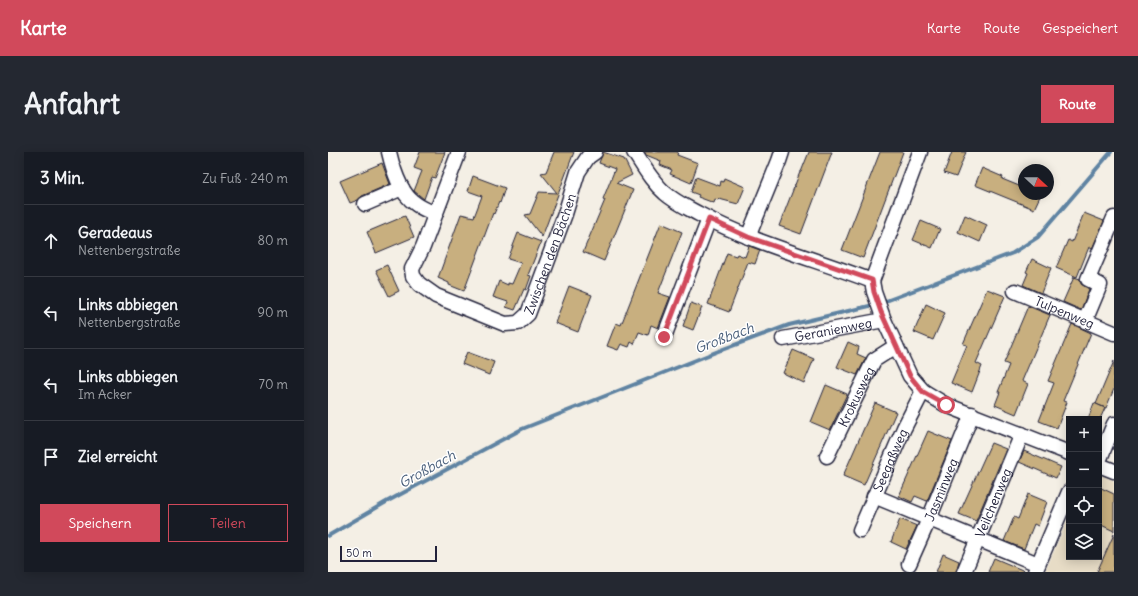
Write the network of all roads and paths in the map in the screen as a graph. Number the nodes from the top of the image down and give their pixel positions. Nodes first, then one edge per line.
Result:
1 (389, 152) edge
2 (459, 152) edge
3 (595, 152) edge
4 (634, 152) edge
5 (782, 152) edge
6 (920, 152) edge
7 (402, 188) junction
8 (365, 204) dead end
9 (435, 214) junction
10 (1114, 218) edge
11 (709, 219) junction
12 (748, 237) junction
13 (873, 286) junction
14 (1016, 291) dead end
15 (882, 316) junction
16 (1084, 321) junction
17 (1114, 333) edge
18 (664, 337) dead end
19 (783, 340) dead end
20 (896, 346) junction
21 (923, 392) junction
22 (972, 414) junction
23 (1114, 424) edge
24 (1022, 434) junction
25 (1067, 452) edge
26 (1102, 453) edge
27 (828, 456) dead end
28 (1102, 466) edge
29 (1114, 471) edge
30 (874, 496) junction
31 (1066, 499) edge
32 (929, 519) junction
33 (860, 530) dead end
34 (979, 540) junction
35 (909, 564) dead end
36 (1036, 568) edge
37 (964, 572) edge

1 - 7 street
2 - 9 street, Zwischen den Bächen
3 - 9 street, Zwischen den Bächen
4 - 11 street
5 - 12 street
6 - 13 street
7 - 8 street
7 - 9 street
10 - 16 street
11 - 12 street
11 - 18 street
12 - 13 street
13 - 15 street
14 - 16 street, Tulpenweg
15 - 19 street, Geranienweg
15 - 20 street
16 - 17 street, Tulpenweg
20 - 21 street
20 - 27 street, Krokusweg
21 - 22 street
21 - 30 street, Seegaßweg
22 - 24 street
22 - 32 street, Jasminweg
23 - 26 street
24 - 25 street
24 - 34 street, Veilchenweg
28 - 29 street
30 - 32 street
30 - 33 street, Seegaßweg
31 - 36 street
32 - 34 street
32 - 35 street, Jasminweg
34 - 36 street
34 - 37 street, Veilchenweg

